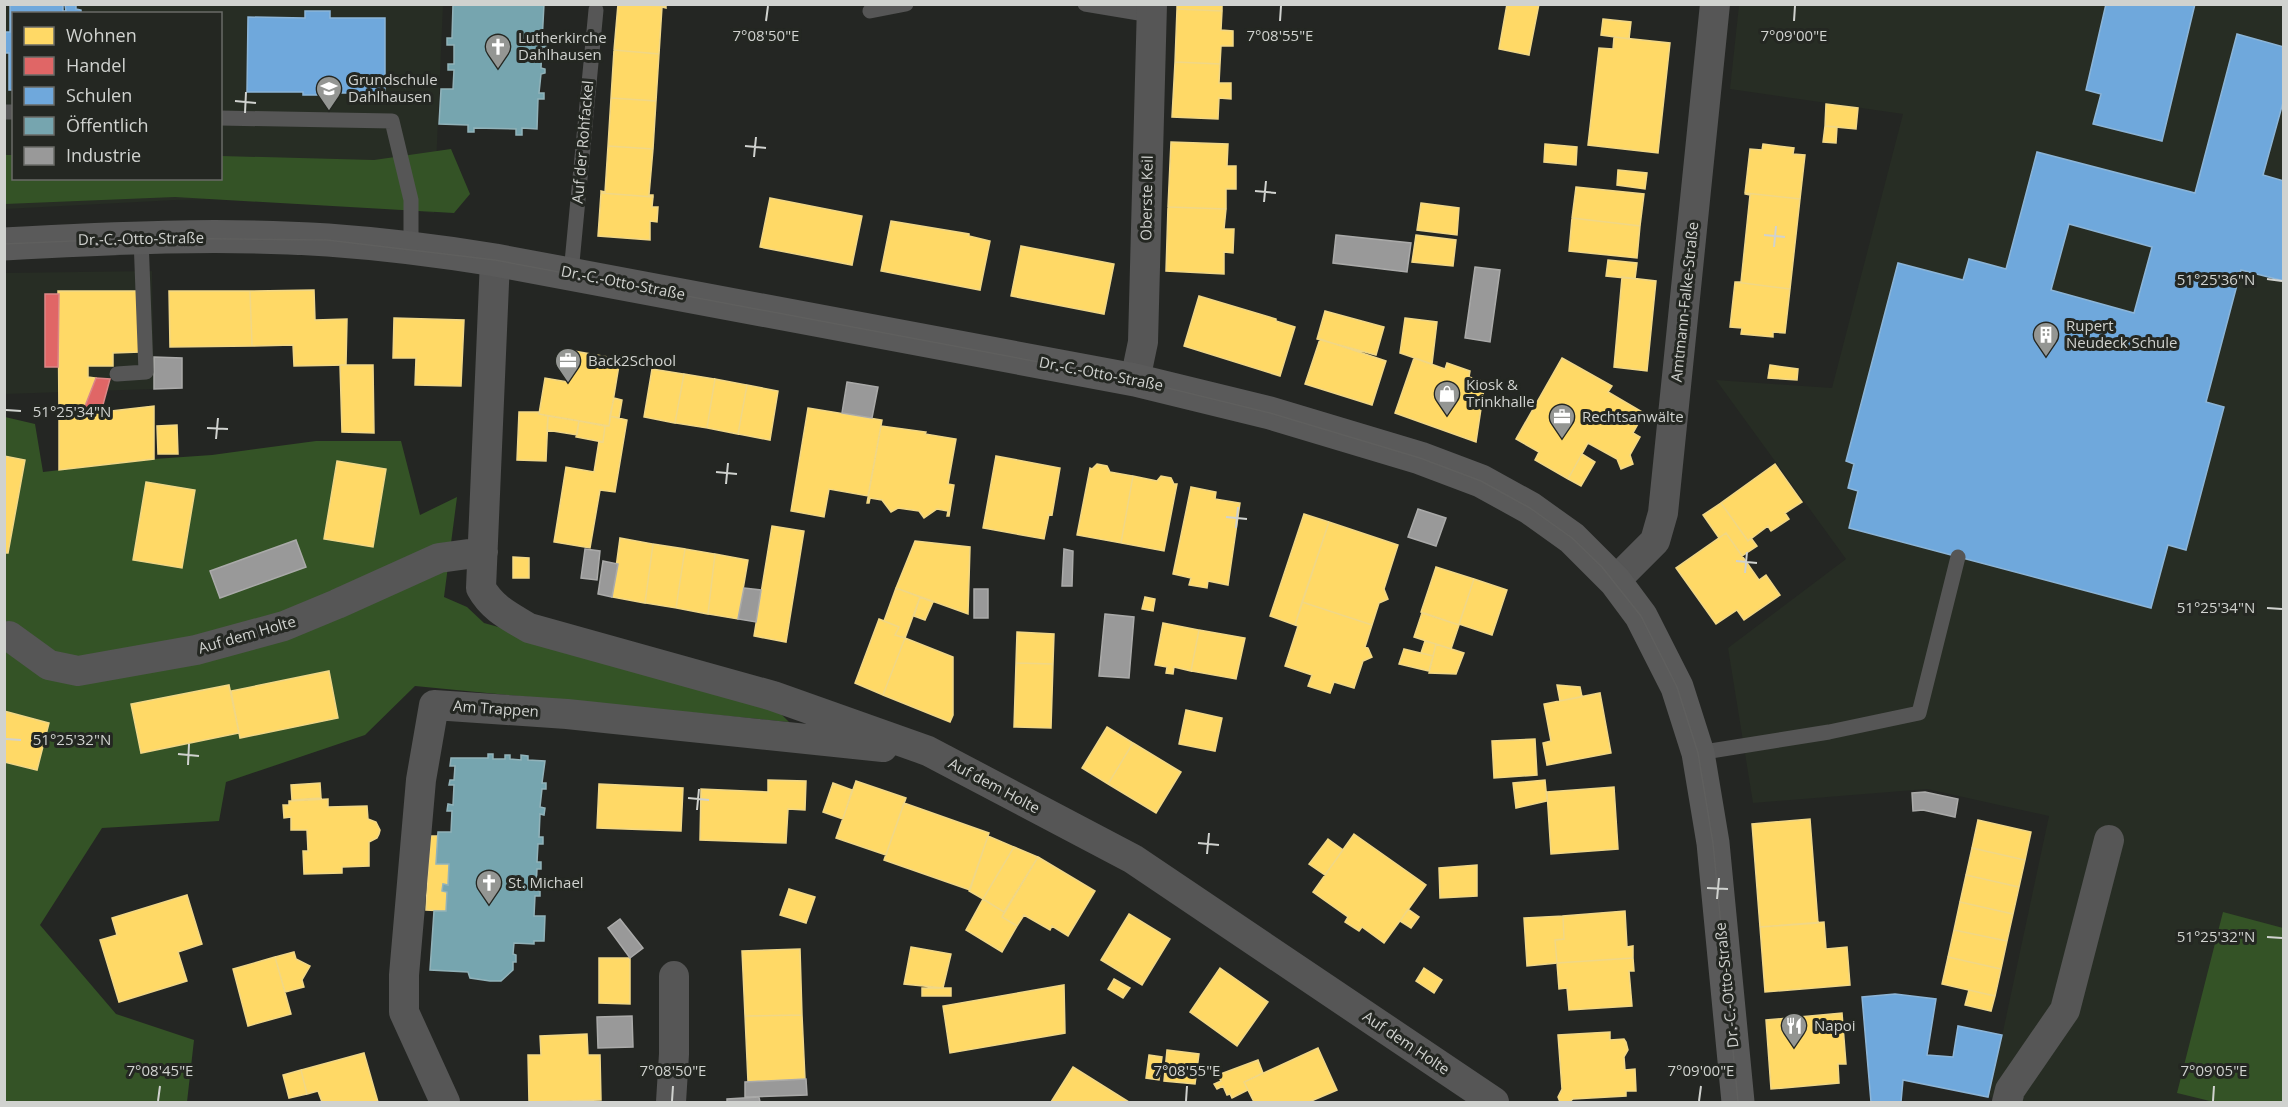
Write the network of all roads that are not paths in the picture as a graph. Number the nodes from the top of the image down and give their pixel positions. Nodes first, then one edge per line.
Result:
1 (906, 4) edge
2 (1085, 4) edge
3 (1715, 4) edge
4 (596, 10) dead end
5 (1152, 10) edge
6 (870, 11) dead end
7 (222, 118) edge
8 (141, 238) junction
9 (4, 244) edge
10 (411, 247) junction
11 (495, 260) junction
12 (571, 273) junction
13 (117, 374) dead end
14 (1136, 380) junction
15 (483, 552) junction
16 (1958, 557) dead end
17 (1615, 581) junction
18 (9, 636) dead end
19 (928, 751) junction
20 (1698, 753) junction
21 (2109, 840) dead end
22 (674, 976) dead end
23 (446, 1102) edge
24 (671, 1102) edge
25 (1489, 1102) edge
26 (1738, 1102) edge
27 (2007, 1102) edge

1 - 6 lane
2 - 5 lane, Oberste Keil
3 - 17 street, Amtmann-Falke-Straße
4 - 12 lane, Auf der Rohfackel
5 - 14 street, Oberste Keil
7 - 10 lane
8 - 9 street, Dr.-C.-Otto-Straße
8 - 10 street, Dr.-C.-Otto-Straße
8 - 13 lane
10 - 11 street, Dr.-C.-Otto-Straße
11 - 12 street, Dr.-C.-Otto-Straße
11 - 15 street, Auf dem Holte
12 - 14 street, Dr.-C.-Otto-Straße
14 - 17 street, Dr.-C.-Otto-Straße
15 - 18 street, Auf dem Holte
15 - 19 street, Auf dem Holte
16 - 20 lane
17 - 20 street, Dr.-C.-Otto-Straße
19 - 23 street, Am Trappen
19 - 25 street, Auf dem Holte
20 - 26 street, Dr.-C.-Otto-Straße
21 - 27 street
22 - 24 street

